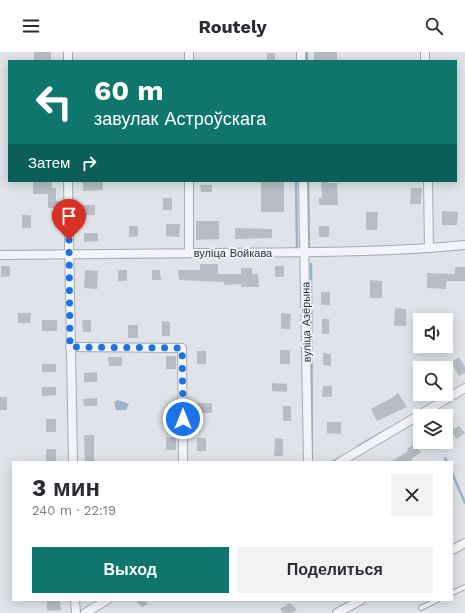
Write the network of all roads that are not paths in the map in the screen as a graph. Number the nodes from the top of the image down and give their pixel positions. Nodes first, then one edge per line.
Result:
1 (68, 182) edge
2 (189, 182) edge
3 (303, 182) edge
4 (428, 182) edge
5 (465, 245) edge
6 (429, 248) junction
7 (304, 252) junction
8 (189, 253) junction
9 (0, 255) edge
10 (69, 255) junction
11 (70, 347) junction
12 (465, 388) edge
13 (73, 461) edge
14 (183, 461) edge
15 (308, 461) edge
16 (342, 461) edge
17 (465, 543) edge
18 (453, 549) edge
19 (465, 587) edge
20 (453, 593) edge
21 (75, 601) edge
22 (105, 601) edge
23 (359, 601) edge
24 (435, 601) edge
25 (421, 608) dead end
26 (76, 613) edge
27 (85, 613) edge
28 (337, 613) edge

1 - 10 street
2 - 8 street
3 - 7 street, вуліца Азёрына
4 - 6 street
5 - 6 street, вуліца Войкава
6 - 7 street, вуліца Войкава
7 - 8 street, вуліца Войкава
7 - 15 street, вуліца Азёрына
8 - 10 street, вуліца Войкава
9 - 10 street, вуліца Войкава
10 - 11 street
11 - 13 street
11 - 14 street
12 - 16 street
17 - 18 street
19 - 20 lane
21 - 26 street
22 - 27 street
23 - 28 street
24 - 25 lane

